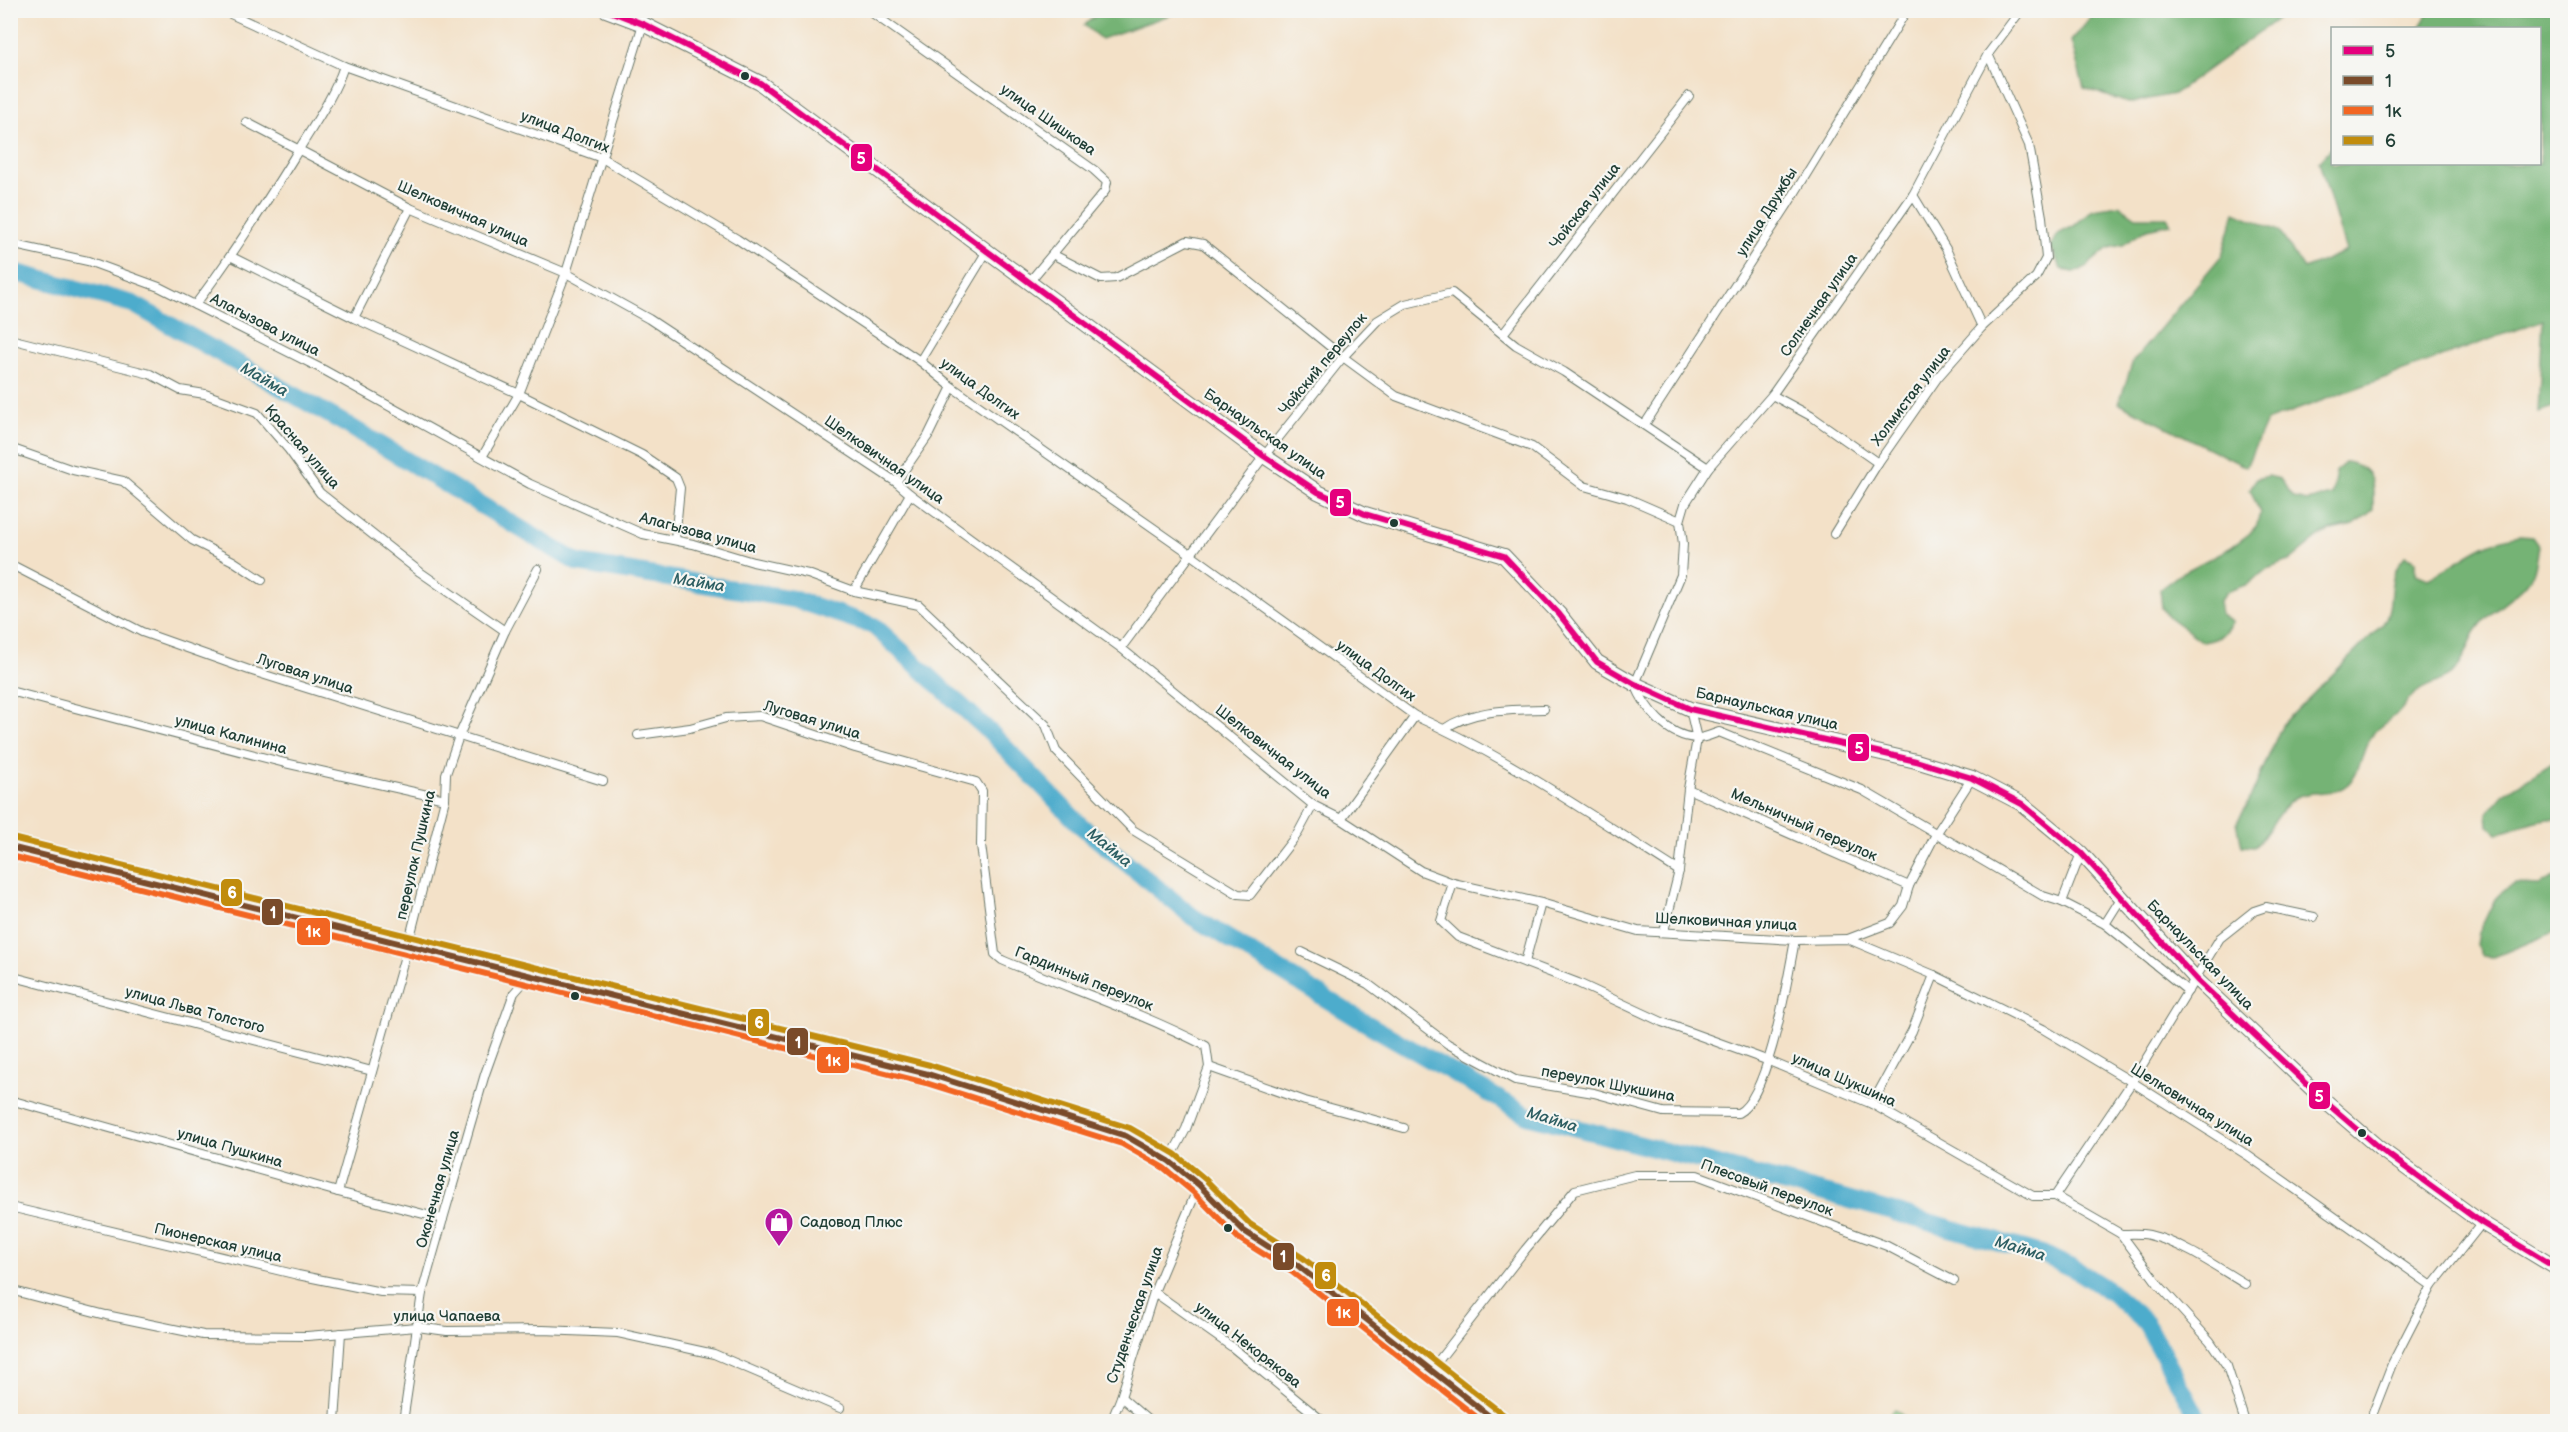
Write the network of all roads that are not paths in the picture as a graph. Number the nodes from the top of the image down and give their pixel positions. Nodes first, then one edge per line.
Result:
1 (222, 10) edge
2 (606, 10) edge
3 (868, 10) edge
4 (1907, 10) edge
5 (2021, 10) edge
6 (623, 13) edge
7 (643, 24) junction
8 (1988, 54) junction
9 (344, 66) junction
10 (1689, 96) dead end
11 (246, 122) dead end
12 (299, 148) junction
13 (602, 158) junction
14 (1913, 195) junction
15 (410, 208) junction
16 (10, 244) edge
17 (987, 251) junction
18 (1054, 255) junction
19 (232, 256) junction
20 (566, 273) junction
21 (1030, 281) junction
22 (195, 305) junction
23 (354, 318) junction
24 (1982, 327) junction
25 (1503, 334) junction
26 (10, 339) edge
27 (1342, 357) junction
28 (920, 361) junction
29 (952, 387) junction
30 (519, 394) junction
31 (1772, 395) junction
32 (1646, 424) junction
33 (10, 448) edge
34 (1264, 456) junction
35 (482, 457) junction
36 (1878, 463) junction
37 (1708, 468) junction
38 (896, 482) junction
39 (910, 494) junction
40 (1680, 520) junction
41 (1834, 534) dead end
42 (675, 540) junction
43 (1192, 555) junction
44 (10, 564) edge
45 (538, 569) dead end
46 (262, 580) dead end
47 (854, 591) junction
48 (505, 631) junction
49 (1121, 648) junction
50 (1635, 684) junction
51 (10, 692) edge
52 (1544, 709) dead end
53 (1690, 709) junction
54 (1415, 716) junction
55 (1444, 729) junction
56 (638, 735) dead end
57 (459, 736) junction
58 (1697, 739) junction
59 (1972, 778) junction
60 (603, 782) dead end
61 (976, 782) joint
62 (1688, 789) junction
63 (445, 799) junction
64 (1313, 805) junction
65 (1341, 819) junction
66 (1936, 834) junction
67 (10, 847) edge
68 (2081, 853) junction
69 (1679, 871) junction
70 (1453, 882) junction
71 (1909, 886) junction
72 (2122, 897) junction
73 (2062, 902) junction
74 (1541, 903) junction
75 (2314, 917) dead end
76 (2105, 924) junction
77 (1664, 931) junction
78 (1848, 939) junction
79 (1795, 940) junction
80 (408, 945) junction
81 (1302, 952) dead end
82 (1525, 962) junction
83 (530, 975) junction
84 (1934, 975) junction
85 (10, 976) edge
86 (2192, 985) junction
87 (1769, 1061) junction
88 (1209, 1067) junction
89 (372, 1071) junction
90 (2132, 1082) junction
91 (10, 1100) edge
92 (1872, 1104) junction
93 (1404, 1128) dead end
94 (1169, 1161) junction
95 (1199, 1185) junction
96 (338, 1192) junction
97 (2055, 1196) junction
98 (10, 1207) edge
99 (443, 1220) junction
100 (2482, 1223) junction
101 (2121, 1234) junction
102 (2558, 1269) edge
103 (1954, 1281) dead end
104 (2245, 1284) dead end
105 (2432, 1286) junction
106 (10, 1290) edge
107 (1154, 1292) junction
108 (422, 1293) junction
109 (417, 1328) junction
110 (341, 1333) junction
111 (1432, 1370) junction
112 (1121, 1397) junction
113 (840, 1408) dead end
114 (2373, 1413) dead end
115 (335, 1422) edge
116 (403, 1422) edge
117 (1111, 1422) edge
118 (1150, 1422) edge
119 (1324, 1422) edge
120 (1498, 1422) edge
121 (2245, 1422) edge

1 - 9 street, улица Долгих
2 - 6 main road, Барнаульская улица
3 - 18 street, улица Шишкова
4 - 32 street, улица Дружбы
5 - 8 street, Солнечная улица
6 - 7 main road, Барнаульская улица
7 - 13 street
7 - 17 main road, Барнаульская улица
8 - 14 street, Солнечная улица
8 - 24 street, Холмистая улица
9 - 12 street
9 - 13 street, улица Долгих
10 - 25 street, Чойская улица
11 - 12 street, Шелковичная улица
12 - 15 street, Шелковичная улица
12 - 19 street
13 - 20 street
13 - 28 street, улица Долгих
14 - 24 street
14 - 31 street, Солнечная улица
15 - 20 street, Шелковичная улица
15 - 23 street
16 - 22 street, Алагызова улица
17 - 21 main road, Барнаульская улица
17 - 28 street
18 - 21 street, улица Шишкова
18 - 27 street
19 - 22 street
19 - 23 street
20 - 30 street
20 - 38 street, Шелковичная улица
21 - 34 main road, Барнаульская улица
22 - 35 street, Алагызова улица
23 - 30 street
24 - 36 street, Холмистая улица
25 - 27 street, Чойский переулок
25 - 32 street, Чойский переулок
26 - 48 street, Красная улица
27 - 34 street, Чойский переулок
27 - 40 street
28 - 29 street, улица Долгих
29 - 38 street
29 - 43 street, улица Долгих
30 - 35 street
30 - 42 street
31 - 36 street
31 - 37 street, Солнечная улица
32 - 37 street, Чойский переулок
33 - 46 street
34 - 43 street, Чойский переулок
34 - 50 main road, Барнаульская улица
35 - 42 street, Алагызова улица
36 - 41 street, Холмистая улица
37 - 40 street, Солнечная улица
38 - 39 street, Шелковичная улица
39 - 47 street
39 - 49 street, Шелковичная улица
40 - 50 street, Солнечная улица
42 - 47 street, Алагызова улица
43 - 49 street, Чойский переулок
43 - 54 street, улица Долгих
44 - 57 street, Луговая улица
45 - 48 street, переулок Пушкина
47 - 64 street, Алагызова улица
48 - 57 street, переулок Пушкина
49 - 64 street, Шелковичная улица
50 - 53 main road, Барнаульская улица
50 - 58 street
51 - 63 street, улица Калинина
52 - 55 street
53 - 58 street
53 - 59 main road, Барнаульская улица
54 - 55 street, улица Долгих
54 - 65 street
55 - 69 street, улица Долгих
56 - 61 street, Луговая улица
57 - 60 street, Луговая улица
57 - 63 street, переулок Пушкина
58 - 62 street
58 - 66 street
59 - 66 street
59 - 68 main road, Барнаульская улица
61 - 88 street, Гардинный переулок
62 - 69 street
62 - 71 street, Мельничный переулок
63 - 80 street, переулок Пушкина
64 - 65 street, Шелковичная улица
65 - 70 street, Шелковичная улица
66 - 71 street
66 - 73 street
67 - 80 street
68 - 72 main road, Барнаульская улица
68 - 73 street
69 - 77 street
70 - 74 street, Шелковичная улица
70 - 82 street, улица Шукшина
71 - 78 street
72 - 76 street
72 - 86 main road, Барнаульская улица
73 - 76 street
74 - 77 street, Шелковичная улица
74 - 82 street
75 - 86 street
76 - 86 street
77 - 79 street, Шелковичная улица
78 - 79 street, Шелковичная улица
78 - 84 street, Шелковичная улица
79 - 87 street, переулок Шукшина
80 - 83 street
80 - 89 street, переулок Пушкина
81 - 87 street, переулок Шукшина
82 - 87 street, улица Шукшина
83 - 94 street
83 - 99 street, Оконечная улица
84 - 90 street, Шелковичная улица
84 - 92 street
85 - 89 street, улица Льва Толстого
86 - 90 street
86 - 100 main road, Барнаульская улица
87 - 92 street, улица Шукшина
88 - 93 street
88 - 94 street
89 - 96 street, переулок Пушкина
90 - 97 street
90 - 105 street, Шелковичная улица
91 - 96 street, улица Пушкина
92 - 97 street, улица Шукшина
94 - 95 street
95 - 107 street, Студенческая улица
95 - 111 street
96 - 99 street, улица Пушкина
97 - 101 street, улица Шукшина
98 - 108 street, Пионерская улица
99 - 108 street, Оконечная улица
100 - 102 main road, Барнаульская улица
100 - 105 street
101 - 104 street
101 - 121 street, улица Шукшина
103 - 111 street, Плесовый переулок
105 - 114 street
106 - 110 street, улица Чапаева
107 - 112 street, Студенческая улица
107 - 119 street, улица Некорякова
108 - 109 street, Оконечная улица
109 - 110 street, улица Чапаева
109 - 113 street, улица Чапаева
109 - 116 street, Оконечная улица
110 - 115 street
111 - 120 street
112 - 117 street, Студенческая улица
112 - 118 street

